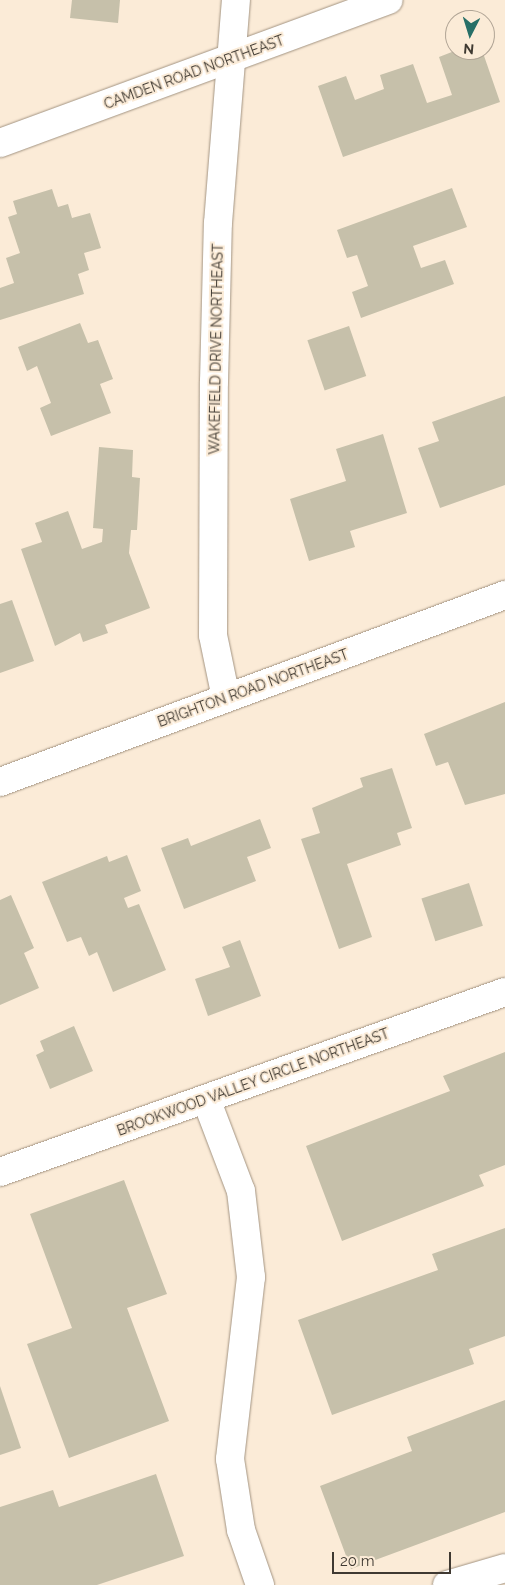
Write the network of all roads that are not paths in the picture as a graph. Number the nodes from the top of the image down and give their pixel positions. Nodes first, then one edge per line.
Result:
1 (236, 0) edge
2 (388, 0) edge
3 (229, 58) junction
4 (0, 143) edge
5 (505, 595) edge
6 (226, 698) junction
7 (0, 782) edge
8 (505, 992) edge
9 (206, 1099) junction
10 (0, 1172) edge
11 (505, 1568) edge
12 (260, 1585) edge
13 (447, 1585) edge

1 - 3 street, WAKEFIELD DRIVE NORTHEAST
2 - 3 street, CAMDEN ROAD NORTHEAST
3 - 4 street, CAMDEN ROAD NORTHEAST
3 - 6 street, WAKEFIELD DRIVE NORTHEAST
5 - 6 street, BRIGHTON ROAD NORTHEAST
6 - 7 street, BRIGHTON ROAD NORTHEAST
8 - 9 street, BROOKWOOD VALLEY CIRCLE NORTHEAST
9 - 10 street, BROOKWOOD VALLEY CIRCLE NORTHEAST
9 - 12 street
11 - 13 street

